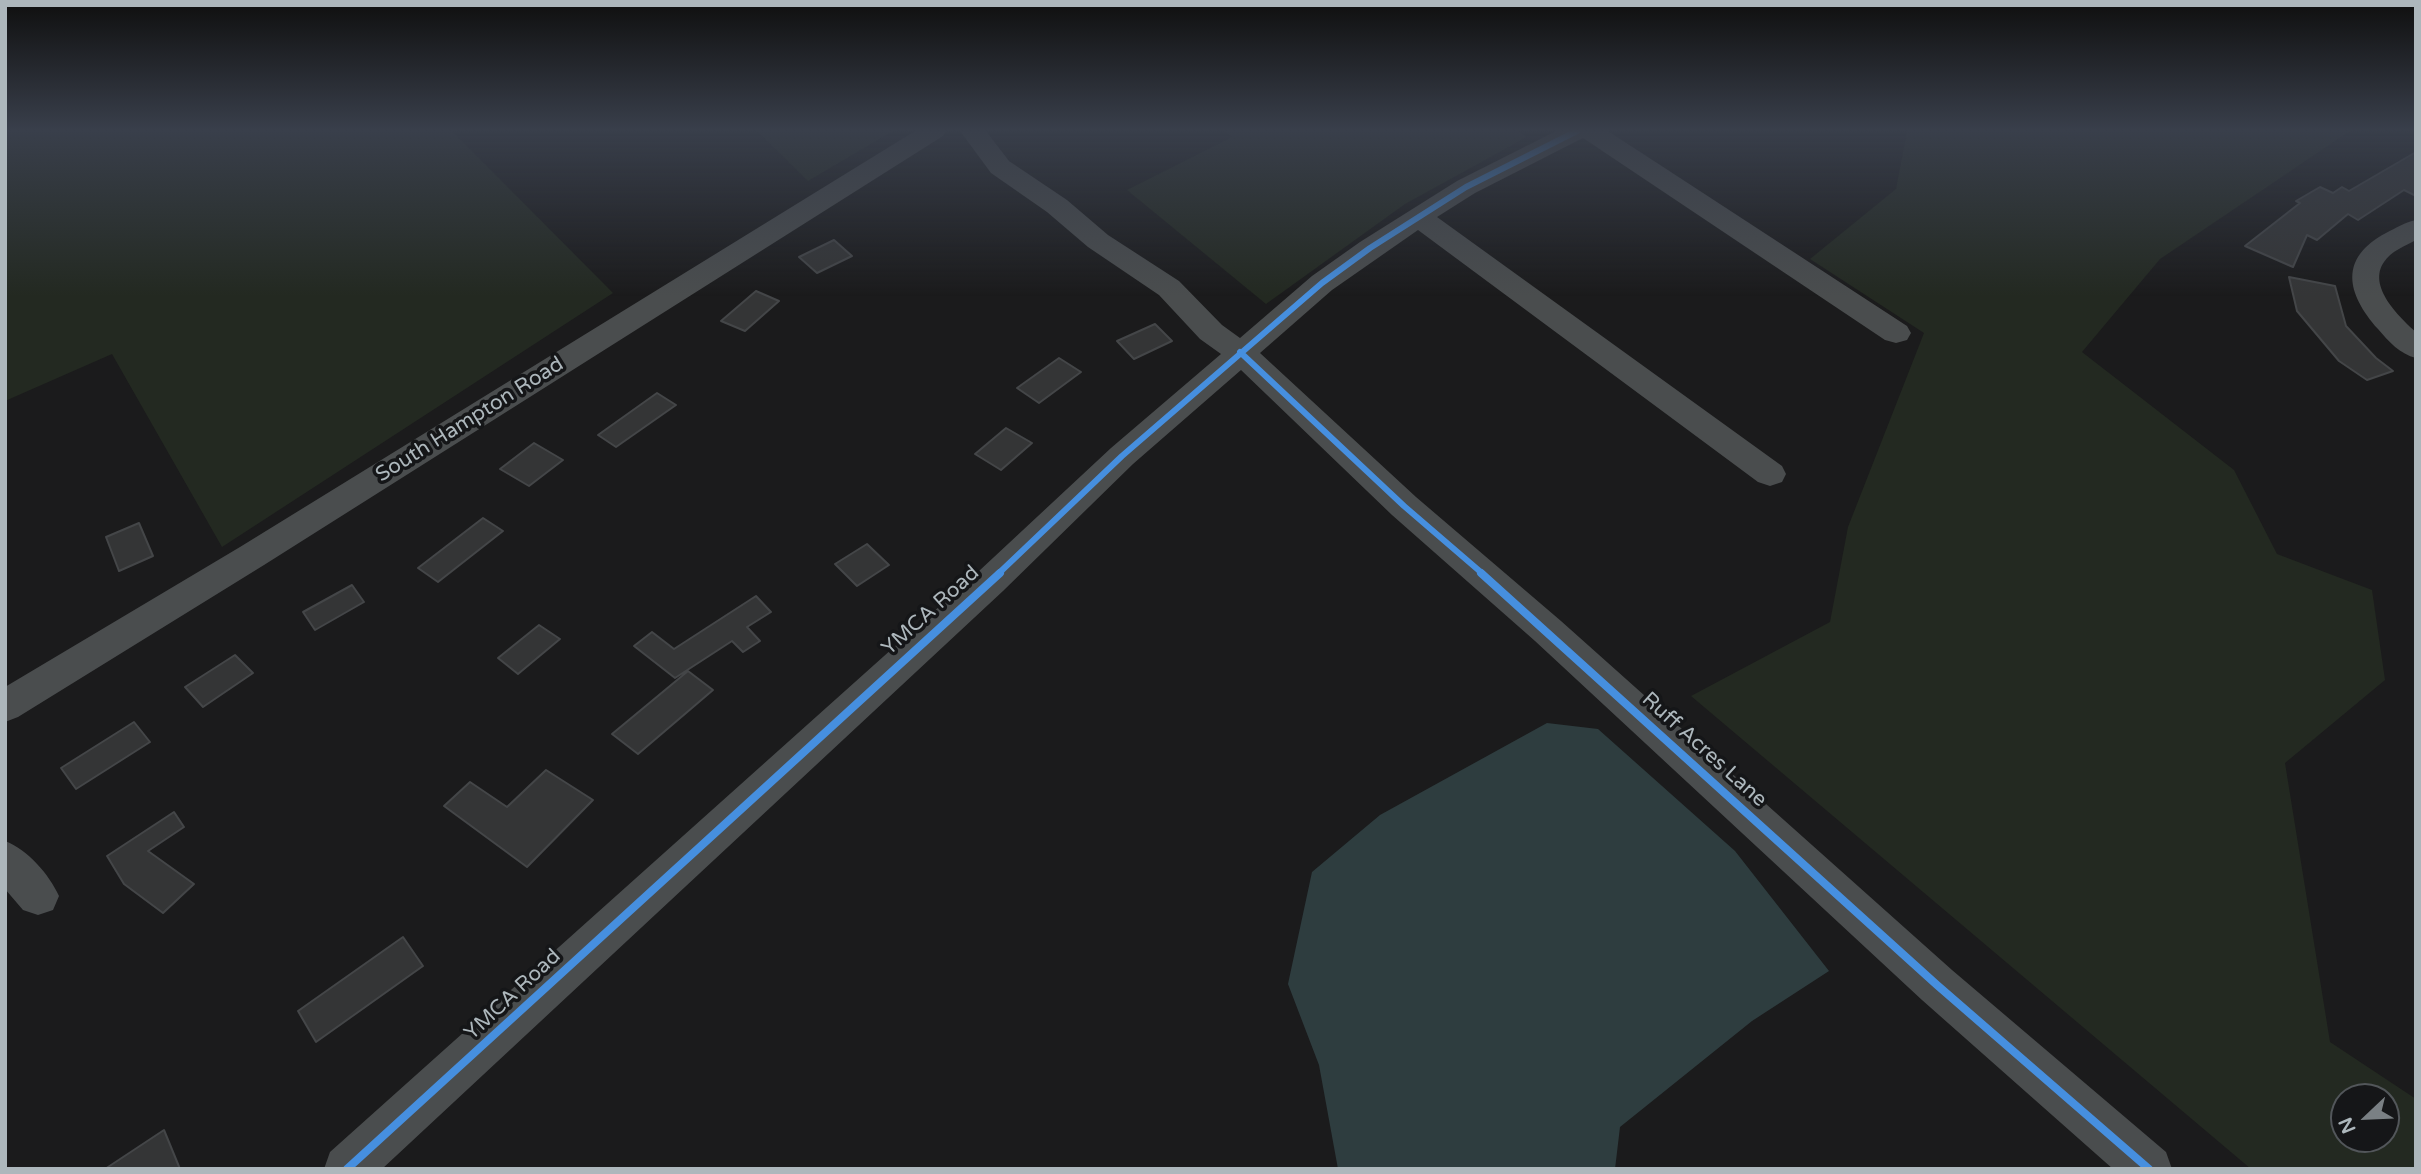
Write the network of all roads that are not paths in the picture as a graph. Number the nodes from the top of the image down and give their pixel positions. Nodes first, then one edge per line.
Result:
1 (846, 186) edge
2 (1027, 186) edge
3 (1471, 186) edge
4 (1673, 186) edge
5 (1419, 217) junction
6 (2416, 229) edge
7 (1896, 332) dead end
8 (2416, 348) edge
9 (1240, 352) junction
10 (1770, 474) dead end
11 (5, 705) edge
12 (5, 860) edge
13 (38, 896) dead end
14 (347, 1169) edge
15 (2149, 1169) edge

1 - 11 street, South Hampton Road
2 - 9 street, Ruff Acres Lane
3 - 5 street, YMCA Road
4 - 7 street
5 - 9 street, YMCA Road
5 - 10 street
6 - 8 street
9 - 14 street, YMCA Road
9 - 15 street, Ruff Acres Lane
12 - 13 street

